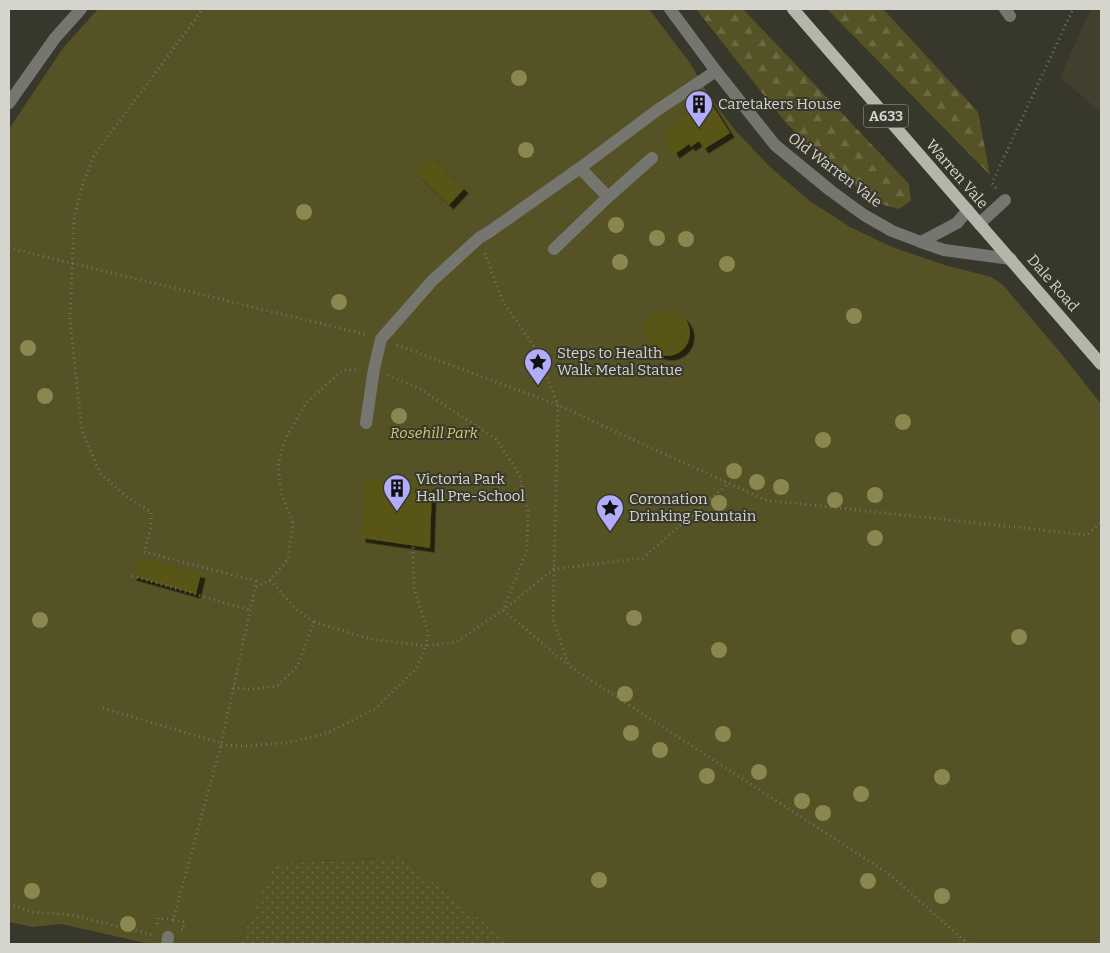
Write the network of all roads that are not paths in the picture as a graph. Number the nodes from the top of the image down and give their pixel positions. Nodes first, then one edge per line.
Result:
1 (81, 9) edge
2 (670, 9) edge
3 (793, 9) edge
4 (716, 70) junction
5 (9, 103) edge
6 (652, 158) dead end
7 (580, 168) junction
8 (608, 197) junction
9 (1005, 200) road end
10 (968, 210) junction
11 (979, 224) junction
12 (921, 242) junction
13 (554, 250) dead end
14 (1011, 259) junction
15 (1101, 364) edge
16 (366, 423) dead end

1 - 5 street
2 - 4 street, Old Warren Vale
3 - 10 main road, Warren Vale / A633
4 - 7 street
4 - 12 street, Old Warren Vale
6 - 8 street
7 - 8 street
7 - 16 street
8 - 13 street
9 - 11 street
10 - 11 main road, Warren Vale / A633
10 - 12 street
11 - 14 main road, Dale Road / A633
12 - 14 street, Old Warren Vale
14 - 15 main road, Dale Road / A633

